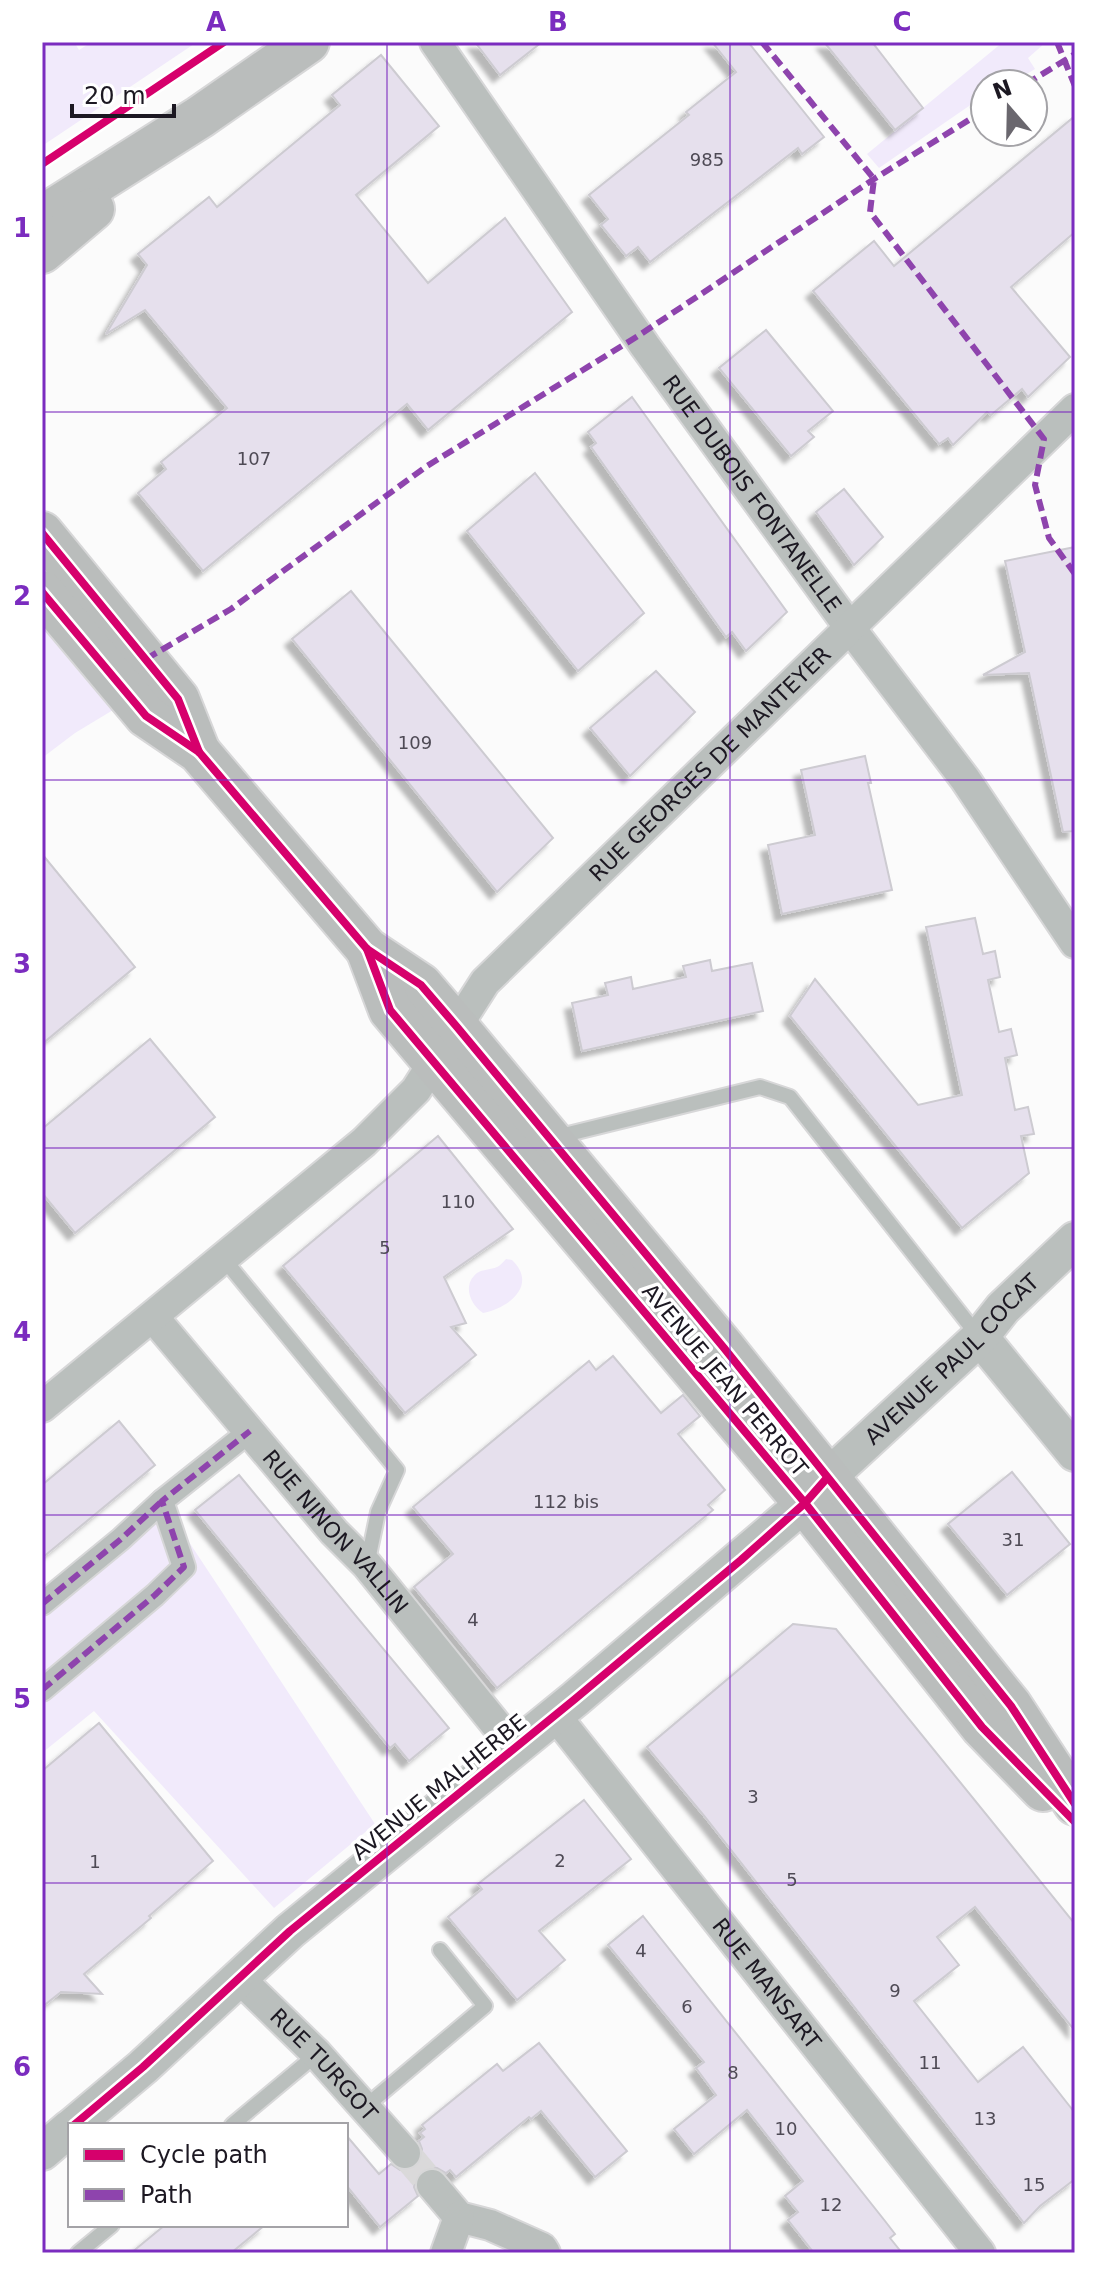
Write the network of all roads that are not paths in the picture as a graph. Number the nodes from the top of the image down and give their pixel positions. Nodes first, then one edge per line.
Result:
1 (308, 42) edge
2 (435, 42) edge
3 (200, 117) junction
4 (42, 217) edge
5 (42, 252) edge
6 (1075, 409) edge
7 (42, 533) edge
8 (42, 592) edge
9 (850, 628) junction
10 (199, 752) junction
11 (1075, 943) edge
12 (367, 949) junction
13 (457, 1027) junction
14 (435, 1062) junction
15 (551, 1139) junction
16 (1075, 1240) edge
17 (223, 1258) junction
18 (153, 1317) junction
19 (980, 1337) junction
20 (42, 1407) edge
21 (250, 1431) junction
22 (1072, 1446) edge
23 (816, 1491) junction
24 (162, 1501) junction
25 (367, 1565) junction
26 (42, 1604) edge
27 (42, 1690) edge
28 (555, 1715) junction
29 (515, 1748) junction
30 (1075, 1804) edge
31 (1075, 1822) edge
32 (440, 1950) dead end
33 (240, 1979) junction
34 (317, 2054) junction
35 (365, 2107) junction
36 (77, 2123) edge
37 (234, 2123) edge
38 (68, 2130) edge
39 (42, 2152) edge
40 (405, 2153) tunnel mouth
41 (432, 2185) tunnel mouth
42 (459, 2217) junction
43 (110, 2227) edge
44 (78, 2253) edge
45 (446, 2253) edge
46 (545, 2253) edge
47 (980, 2253) edge

1 - 3 main road
2 - 9 street, RUE DUBOIS FONTANELLE
3 - 4 main road
3 - 5 main road
6 - 9 street, RUE GEORGES DE MANTEYER
7 - 10 main road, AVENUE JEAN PERROT
8 - 10 main road, AVENUE JEAN PERROT
9 - 11 street, RUE DUBOIS FONTANELLE
9 - 13 street, RUE GEORGES DE MANTEYER
10 - 12 main road, AVENUE JEAN PERROT
12 - 13 main road, AVENUE JEAN PERROT
12 - 14 main road, AVENUE JEAN PERROT
13 - 14 street, RUE GEORGES DE MANTEYER
13 - 15 main road, AVENUE JEAN PERROT
14 - 17 street
14 - 23 main road, AVENUE JEAN PERROT
15 - 19 lane
15 - 23 main road, AVENUE JEAN PERROT
16 - 19 street, AVENUE PAUL COCAT
17 - 18 street
17 - 25 lane
18 - 20 street
18 - 21 street, RUE NINON VALLIN
19 - 22 street
19 - 23 street, AVENUE PAUL COCAT
21 - 24 street
21 - 25 street, RUE NINON VALLIN
23 - 28 street, AVENUE MALHERBE
23 - 30 main road, AVENUE JEAN PERROT
23 - 31 main road, AVENUE JEAN PERROT
24 - 26 street
24 - 27 street
25 - 29 street, RUE NINON VALLIN
28 - 29 street, AVENUE MALHERBE
28 - 47 street, RUE MANSART
29 - 33 street, AVENUE MALHERBE
32 - 35 lane
33 - 34 street, RUE TURGOT
33 - 36 street, AVENUE MALHERBE
34 - 35 street, RUE TURGOT
34 - 37 lane
35 - 40 street, RUE TURGOT
38 - 39 street, AVENUE MALHERBE
41 - 42 street
42 - 45 street
42 - 46 street
43 - 44 lane

